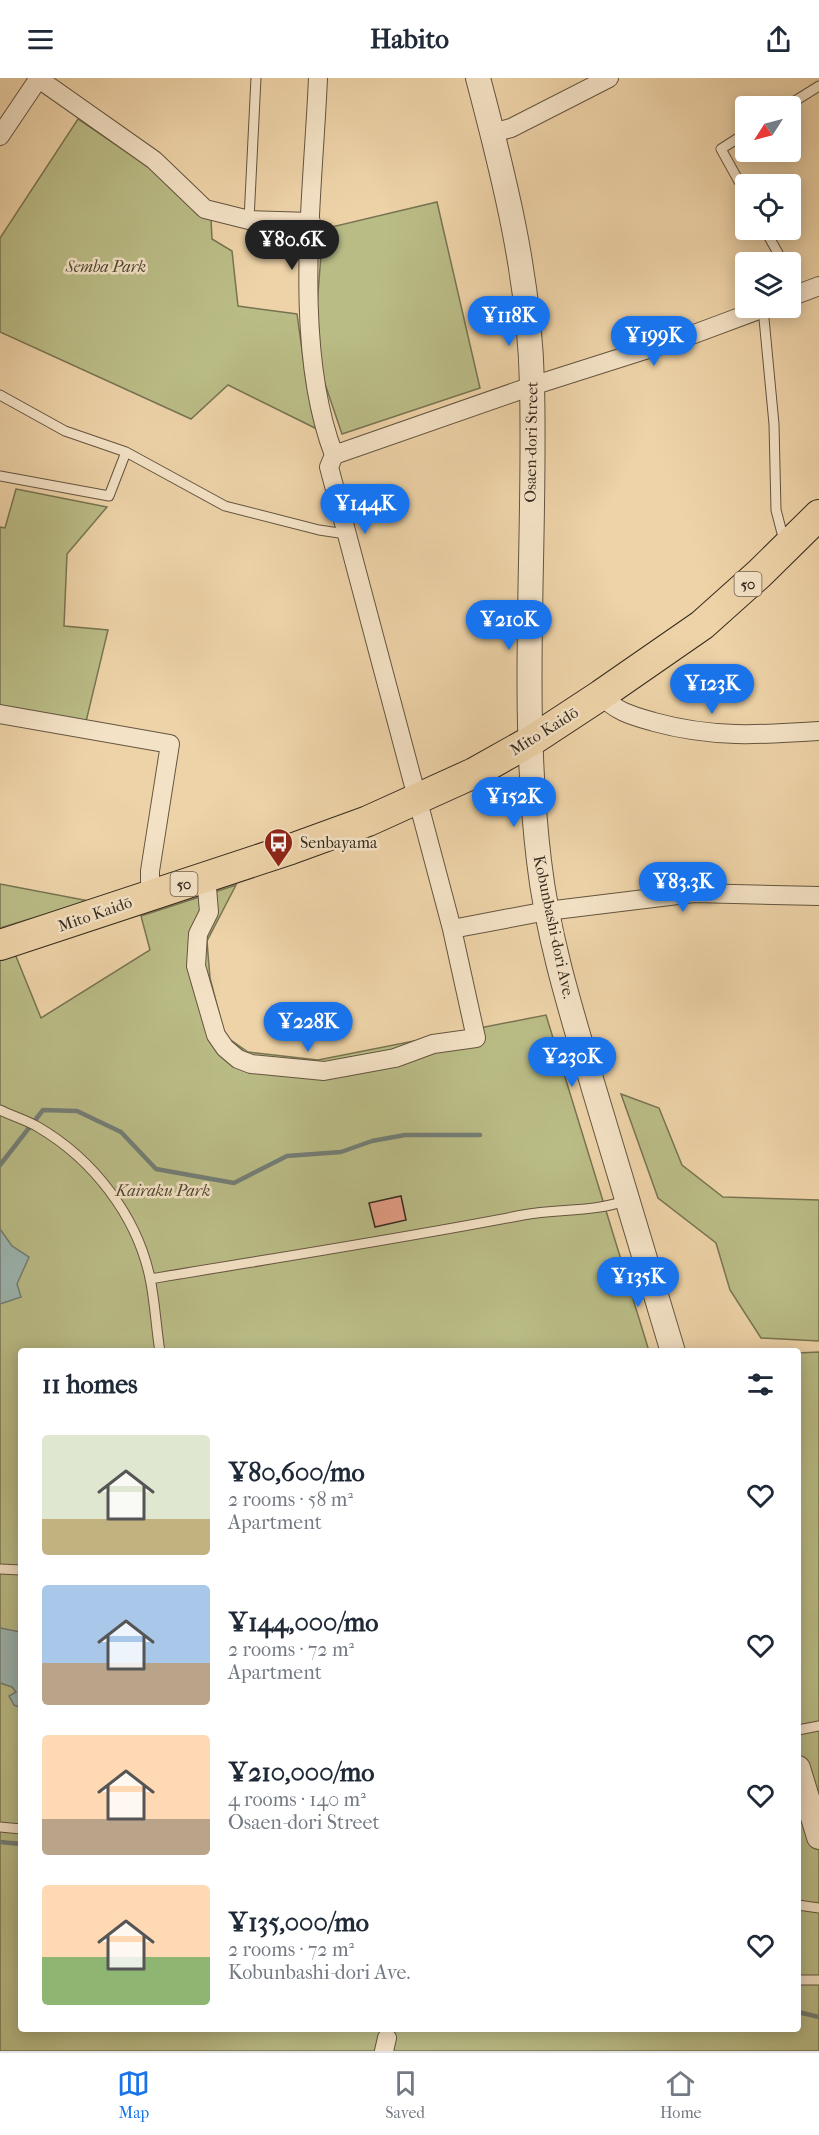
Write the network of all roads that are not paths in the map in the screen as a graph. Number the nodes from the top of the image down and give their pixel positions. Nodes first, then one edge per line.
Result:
1 (256, 78) edge
2 (318, 78) edge
3 (478, 78) edge
4 (609, 78) edge
5 (39, 79) edge
6 (819, 86) edge
7 (801, 97) edge
8 (493, 133) junction
9 (0, 136) edge
10 (735, 140) edge
11 (735, 174) edge
12 (249, 220) junction
13 (311, 222) junction
14 (819, 286) edge
15 (801, 293) edge
16 (736, 318) edge
17 (764, 318) edge
18 (532, 386) junction
19 (0, 395) edge
20 (126, 452) junction
21 (334, 455) junction
22 (0, 476) edge
23 (819, 515) edge
24 (346, 534) junction
25 (794, 539) junction
26 (601, 695) junction
27 (0, 714) edge
28 (819, 731) edge
29 (531, 741) junction
30 (416, 800) junction
31 (206, 876) junction
32 (150, 896) junction
33 (819, 896) edge
34 (547, 911) junction
35 (452, 929) junction
36 (0, 945) edge
37 (0, 1110) edge
38 (628, 1200) junction
39 (150, 1280) junction
40 (159, 1348) edge
41 (672, 1348) edge
42 (0, 1569) edge
43 (18, 1570) edge
44 (819, 1726) edge
45 (801, 1730) edge
46 (801, 1778) edge
47 (0, 1827) edge
48 (18, 1829) edge
49 (819, 1837) edge
50 (801, 1905) edge
51 (819, 1908) edge
52 (801, 1980) edge
53 (819, 1980) edge

1 - 12 lane
2 - 13 street
3 - 8 street, Osaen-dori Street
4 - 8 street
5 - 9 street
5 - 12 street
6 - 7 lane
8 - 18 street, Osaen-dori Street
10 - 11 lane
12 - 13 street
13 - 21 street
14 - 15 street
16 - 18 street
17 - 25 lane
18 - 21 street
18 - 29 street, Osaen-dori Street
19 - 20 lane
20 - 22 lane
20 - 24 lane
21 - 24 street
23 - 25 main road, 50
24 - 30 street
25 - 26 main road, 50
26 - 28 street
26 - 29 main road, Mito Kaidō / 50
27 - 32 street
29 - 30 main road, Mito Kaidō / 50
29 - 34 street, Kobunbashi-dori Ave.
30 - 31 main road, Mito Kaidō / 50
30 - 35 street
31 - 32 main road, Mito Kaidō / 50
31 - 35 street
32 - 36 main road, Mito Kaidō / 50
33 - 34 street
34 - 35 street
34 - 38 street, Kobunbashi-dori Ave.
37 - 39 lane
38 - 39 lane
38 - 41 street, Kobunbashi-dori Ave.
39 - 40 lane
42 - 43 lane
44 - 45 lane
46 - 49 street
47 - 48 lane
50 - 51 lane
52 - 53 lane

